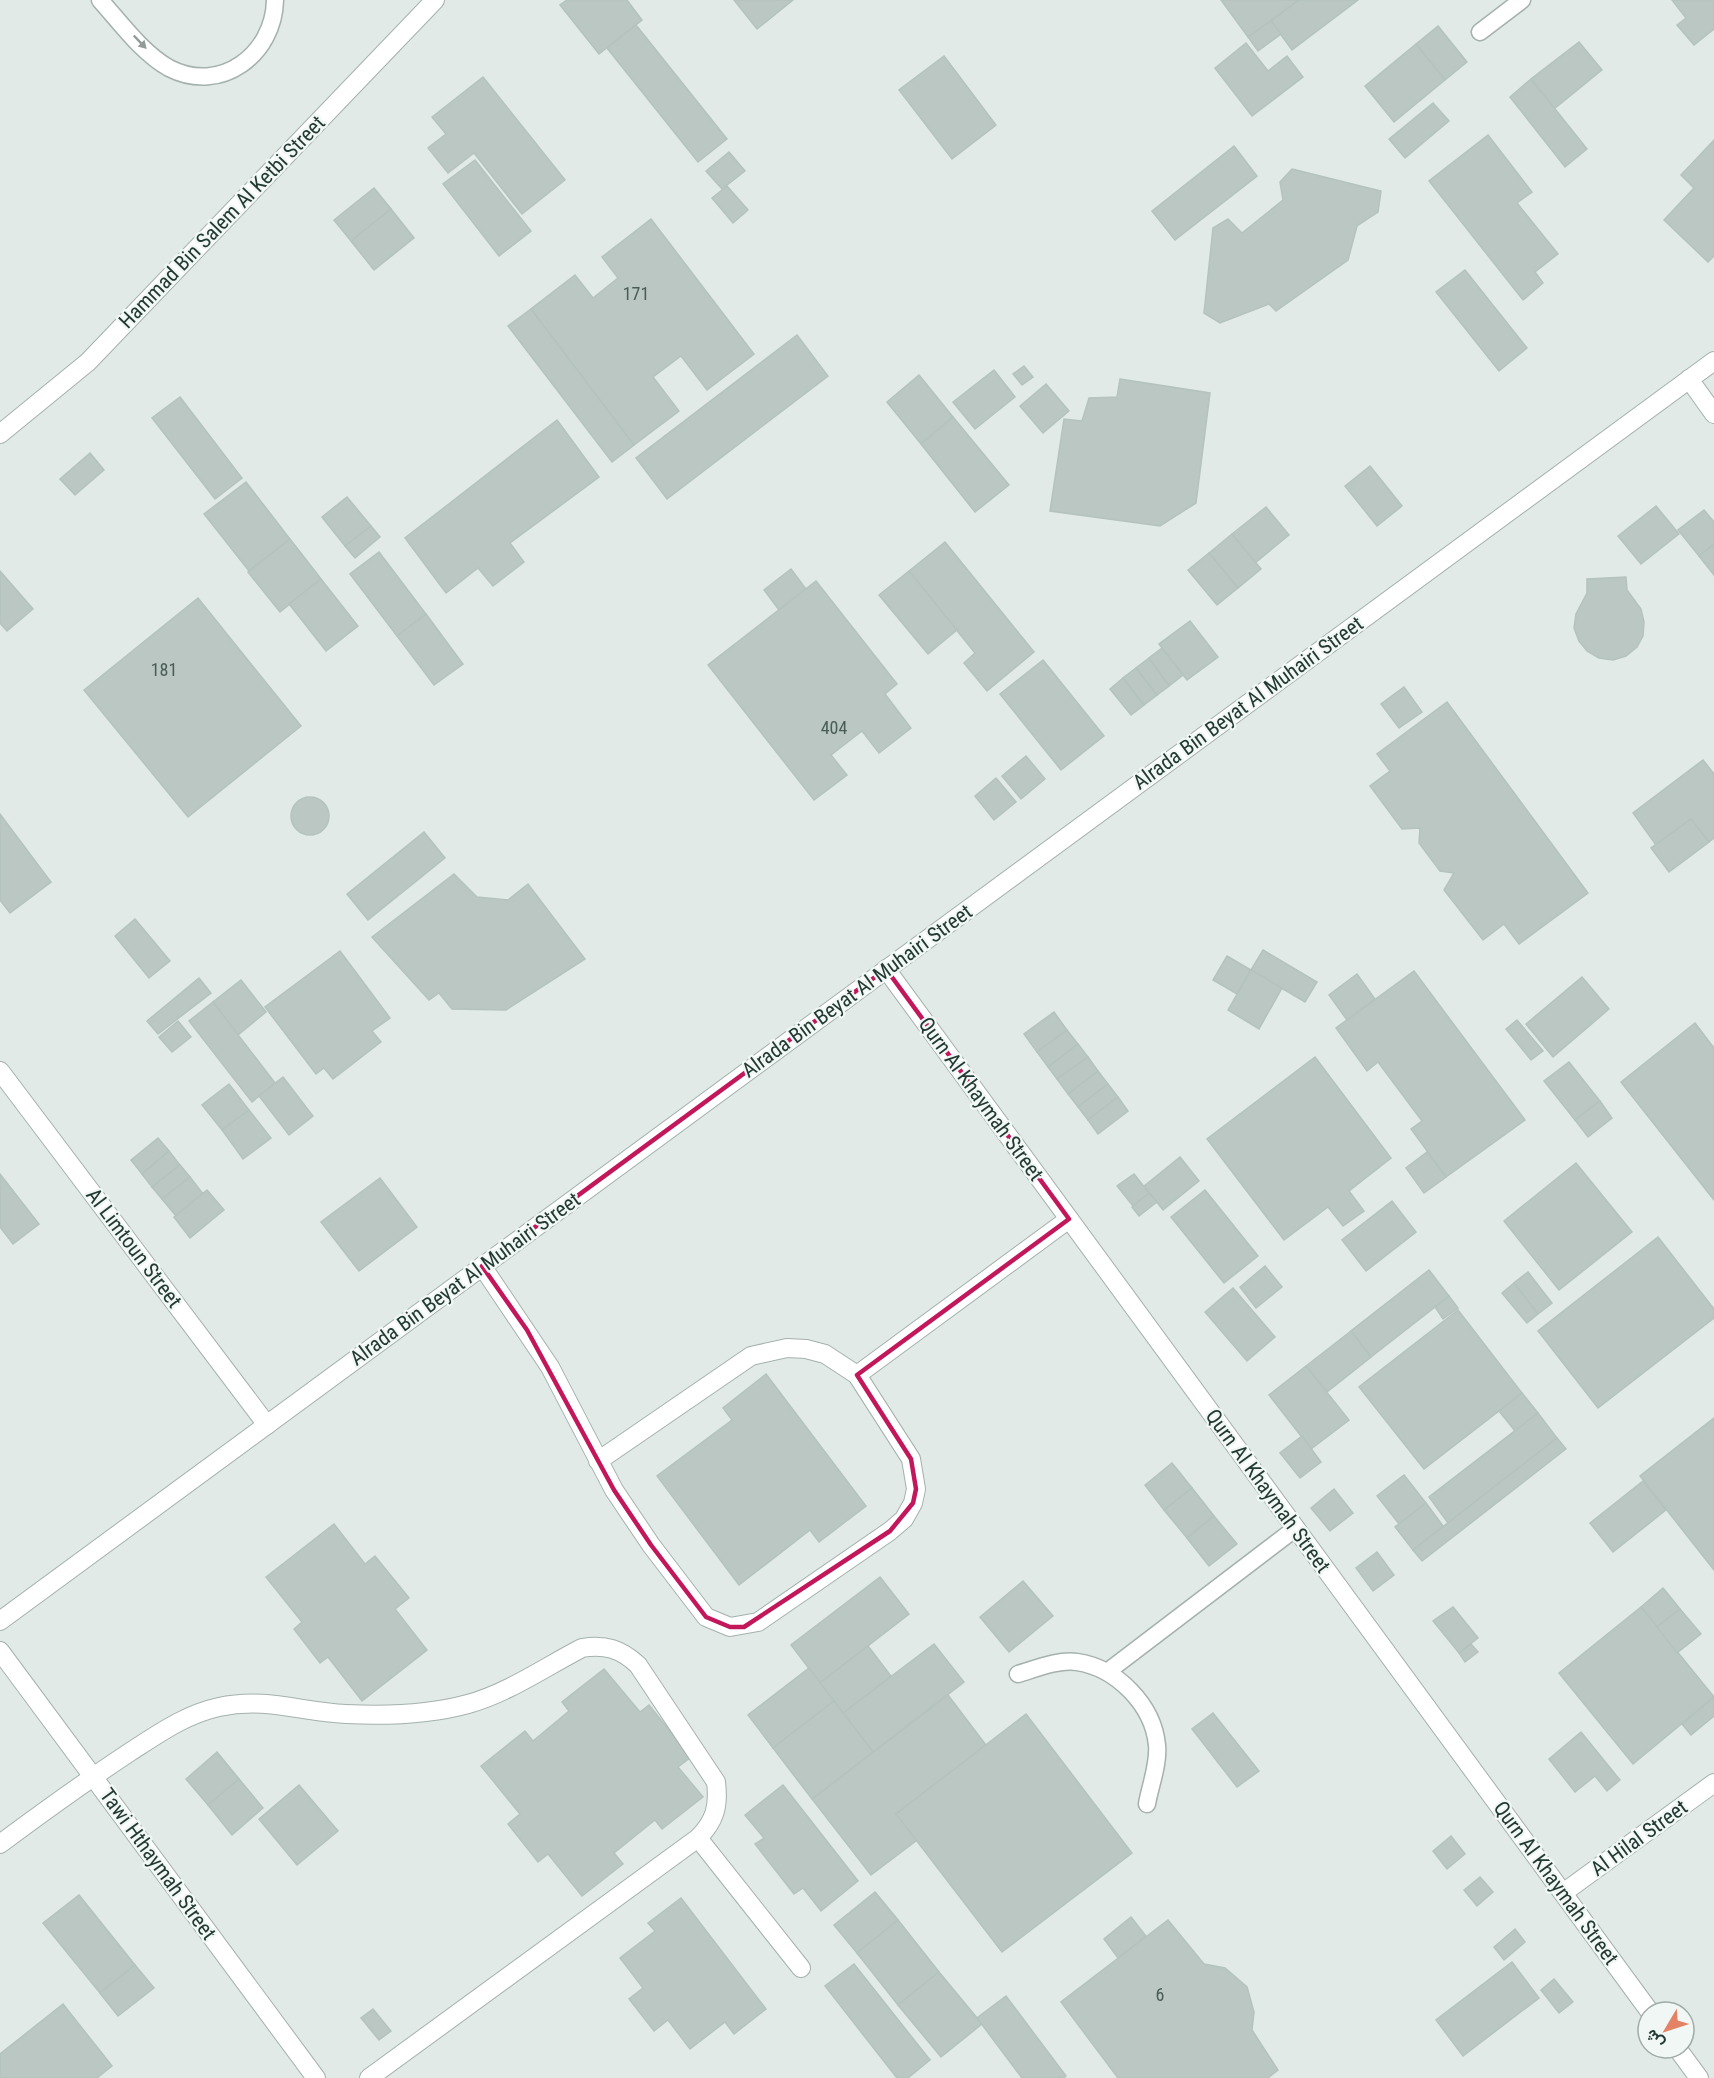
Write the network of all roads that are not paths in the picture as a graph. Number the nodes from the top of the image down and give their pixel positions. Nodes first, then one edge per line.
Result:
1 (100, 0) edge
2 (275, 0) edge
3 (435, 0) edge
4 (1522, 0) edge
5 (1480, 32) dead end
6 (1714, 361) edge
7 (1689, 379) junction
8 (1714, 414) edge
9 (0, 434) edge
10 (886, 969) junction
11 (0, 1071) edge
12 (1069, 1219) junction
13 (482, 1266) junction
14 (857, 1375) junction
15 (267, 1425) junction
16 (598, 1461) junction
17 (1296, 1528) junction
18 (0, 1621) edge
19 (0, 1651) edge
20 (1107, 1672) junction
21 (1018, 1674) dead end
22 (93, 1776) junction
23 (1712, 1789) edge
24 (1147, 1804) dead end
25 (698, 1838) junction
26 (0, 1844) edge
27 (1563, 1893) junction
28 (801, 1968) dead end
29 (1641, 2000) edge
30 (1686, 2060) edge
31 (316, 2078) edge
32 (369, 2078) edge
33 (1699, 2078) edge

1 -> 2 lane
3 - 9 street, Hammad Bin Salem Al Ketbi Street
4 - 5 lane
6 - 7 street, Alrada Bin Beyat Al Muhairi Street
7 - 8 street
7 - 10 street, Alrada Bin Beyat Al Muhairi Street
10 - 12 street, Qurn Al Khaymah Street
10 - 13 street, Alrada Bin Beyat Al Muhairi Street
11 - 15 street, Al Limtoun Street
12 - 14 street
12 - 17 street, Qurn Al Khaymah Street
13 - 15 street, Alrada Bin Beyat Al Muhairi Street
13 - 16 street
14 - 16 street
14 - 16 street
15 - 18 street, Alrada Bin Beyat Al Muhairi Street
17 - 20 lane
17 - 27 street, Qurn Al Khaymah Street
19 - 22 street, Tawi Hthaymah Street
20 - 21 lane
20 - 24 lane
22 - 25 street
22 - 26 street
22 - 31 street, Tawi Hthaymah Street
23 - 27 street, Al Hilal Street
25 - 28 street
25 - 32 street
27 - 29 street, Qurn Al Khaymah Street
30 - 33 street

